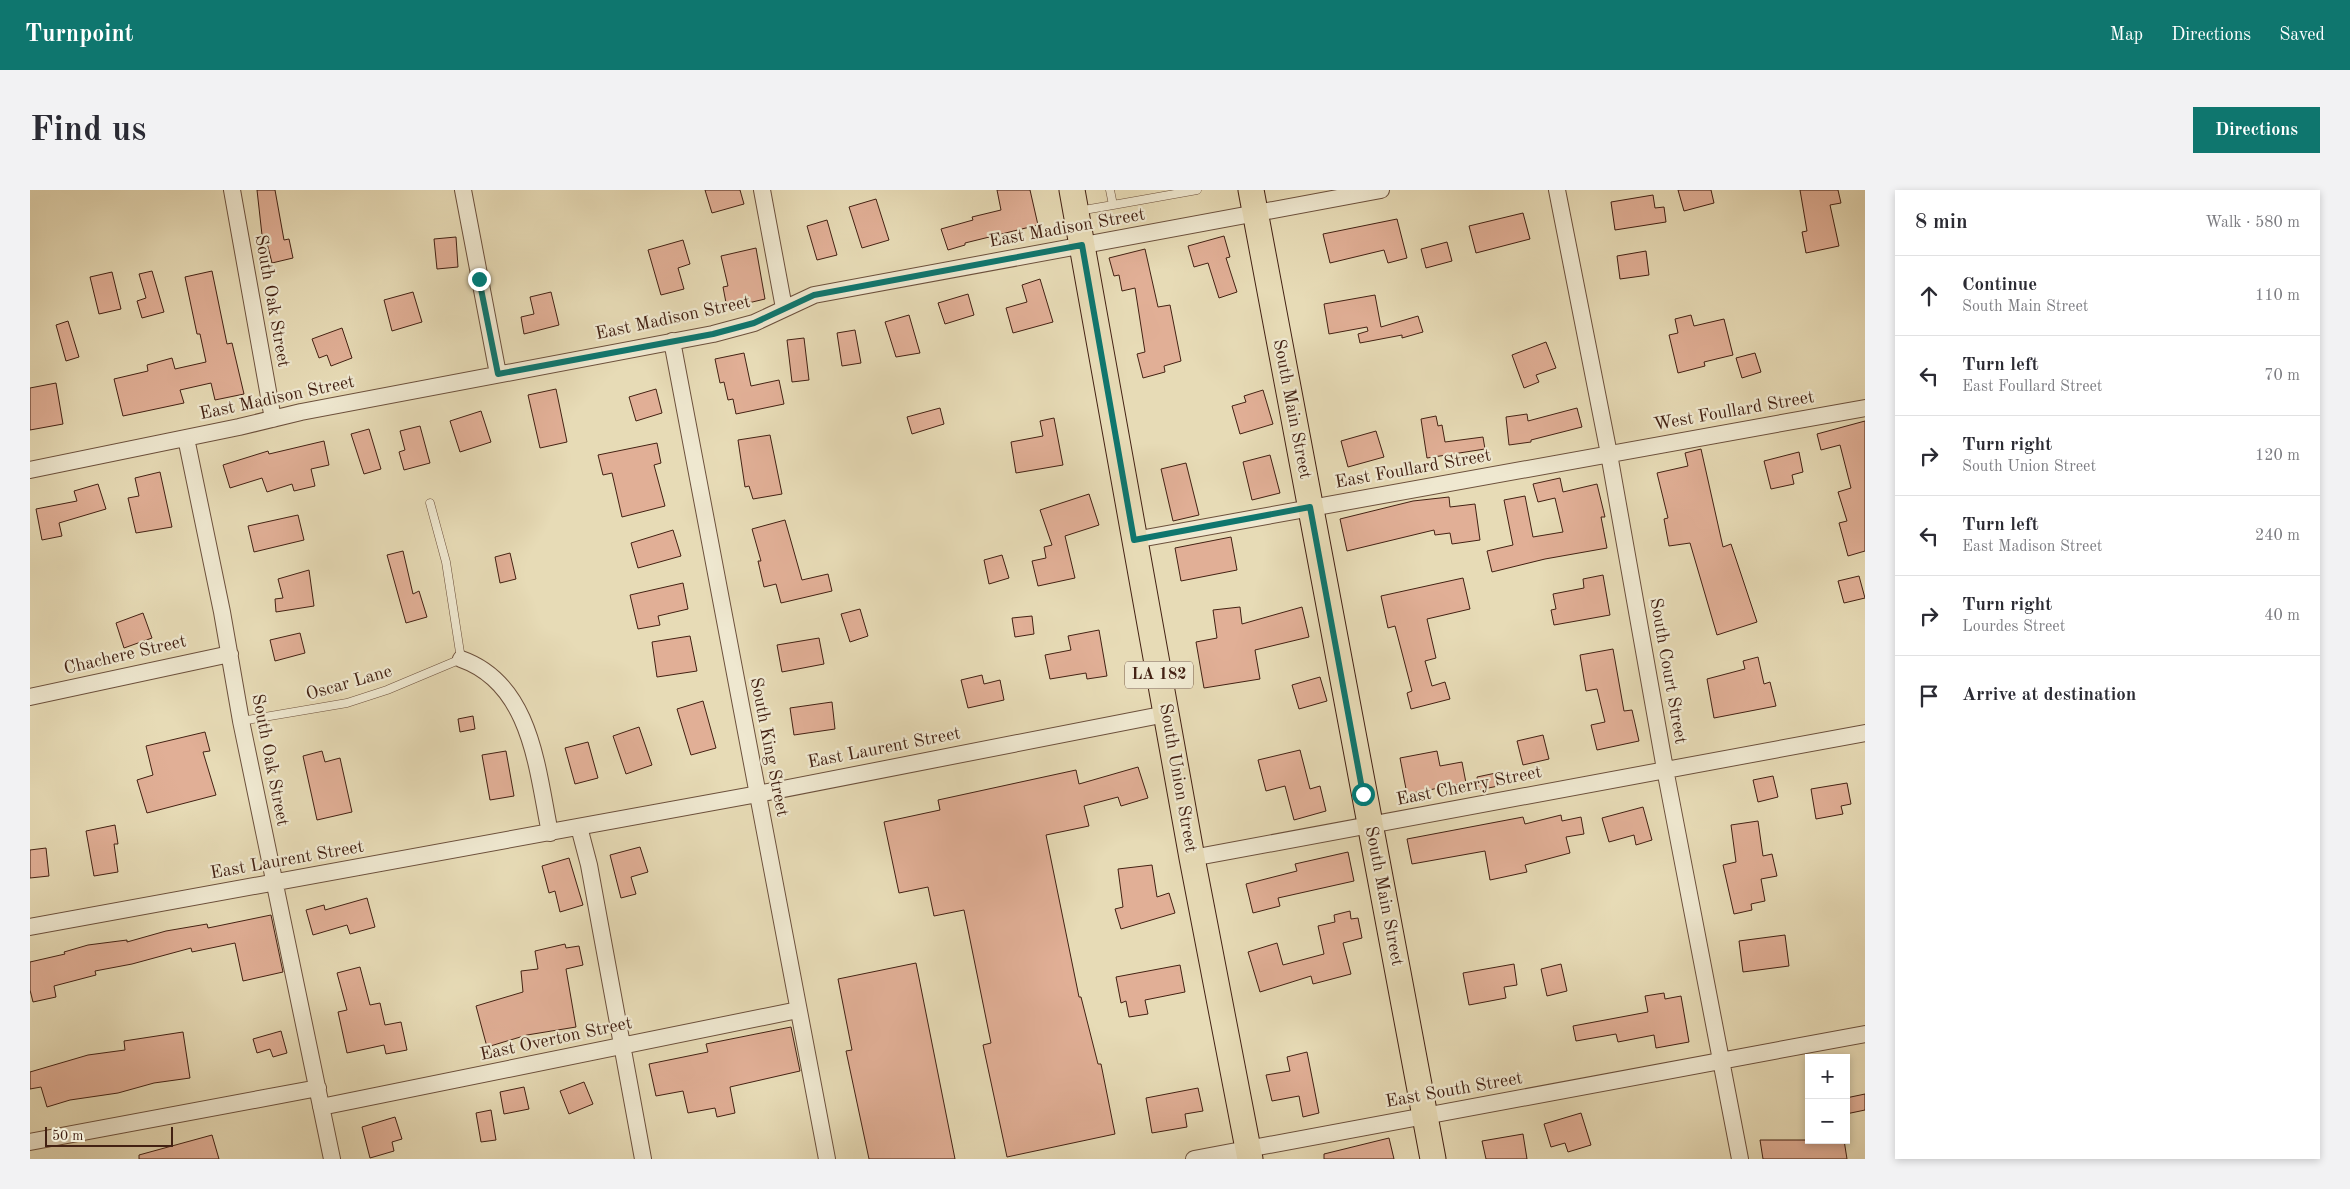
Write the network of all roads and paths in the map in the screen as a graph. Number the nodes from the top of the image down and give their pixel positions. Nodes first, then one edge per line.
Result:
1 (232, 190) edge
2 (463, 190) edge
3 (762, 190) edge
4 (1110, 190) edge
5 (1197, 190) edge
6 (1382, 190) edge
7 (1557, 190) edge
8 (1074, 201) edge
9 (1253, 202) edge
10 (1113, 205) junction
11 (1082, 245) junction
12 (784, 308) junction
13 (672, 341) junction
14 (498, 374) junction
15 (1865, 408) edge
16 (273, 419) junction
17 (186, 438) junction
18 (1610, 454) junction
19 (30, 470) edge
20 (430, 503) dead end
21 (1310, 507) junction
22 (1134, 540) junction
23 (230, 654) junction
24 (461, 659) junction
25 (30, 697) edge
26 (1166, 714) junction
27 (241, 721) junction
28 (1865, 733) edge
29 (1665, 770) junction
30 (758, 794) junction
31 (1371, 825) junction
32 (579, 827) junction
33 (550, 832) junction
34 (1192, 858) junction
35 (275, 883) junction
36 (30, 927) edge
37 (798, 1010) junction
38 (1865, 1034) edge
39 (623, 1046) junction
40 (1721, 1061) junction
41 (318, 1088) junction
42 (321, 1107) junction
43 (1425, 1117) junction
44 (30, 1142) edge
45 (1249, 1153) edge
46 (332, 1159) edge
47 (643, 1159) edge
48 (827, 1159) edge
49 (1194, 1159) edge
50 (1433, 1159) edge
51 (1740, 1159) edge

1 - 16 street, South Oak Street
2 - 14 street
3 - 12 street
4 - 10 lane
5 - 10 lane
6 - 9 street, East Madison Street
7 - 18 street, South Court Street
8 - 10 lane
8 - 11 main road, South Union Street / LA 182
9 - 11 street, East Madison Street
9 - 21 main road, South Main Street
11 - 12 street, East Madison Street
11 - 22 main road, South Union Street / LA 182
12 - 13 street, East Madison Street
13 - 14 street, East Madison Street
13 - 30 street, South King Street
14 - 16 street, East Madison Street
15 - 18 street, West Foullard Street
16 - 17 street, East Madison Street
17 - 19 street, East Madison Street
17 - 23 street, South Oak Street
18 - 21 street, East Foullard Street
18 - 29 street, South Court Street
20 - 24 lane
21 - 22 street, East Foullard Street
21 - 31 main road, South Main Street
22 - 26 main road, South Union Street / LA 182
23 - 25 street, Chachere Street
23 - 27 street, South Oak Street
24 - 27 lane, Oscar Lane
24 - 33 street
26 - 30 street, East Laurent Street
26 - 34 main road, South Union Street / LA 182
27 - 35 street, South Oak Street
28 - 29 street, East Cherry Street
29 - 31 street, East Cherry Street
29 - 40 street, South Court Street
30 - 32 street, East Laurent Street
30 - 37 street, South King Street
31 - 34 street, East Cherry Street
31 - 43 main road, South Main Street
32 - 33 street, East Laurent Street
32 - 39 street
33 - 35 street, East Laurent Street
34 - 45 main road, South Union Street / LA 182
35 - 36 street, East Laurent Street
35 - 41 street, South Oak Street
37 - 39 street, East Overton Street
37 - 48 street, South King Street
38 - 40 street, East South Street
39 - 42 street, East Overton Street
39 - 47 street
40 - 43 street, East South Street
40 - 51 street, South Court Street
41 - 42 street, South Oak Street
41 - 44 street
42 - 46 street
43 - 45 street, East South Street
43 - 50 main road, South Main Street
45 - 49 street, East South Street

